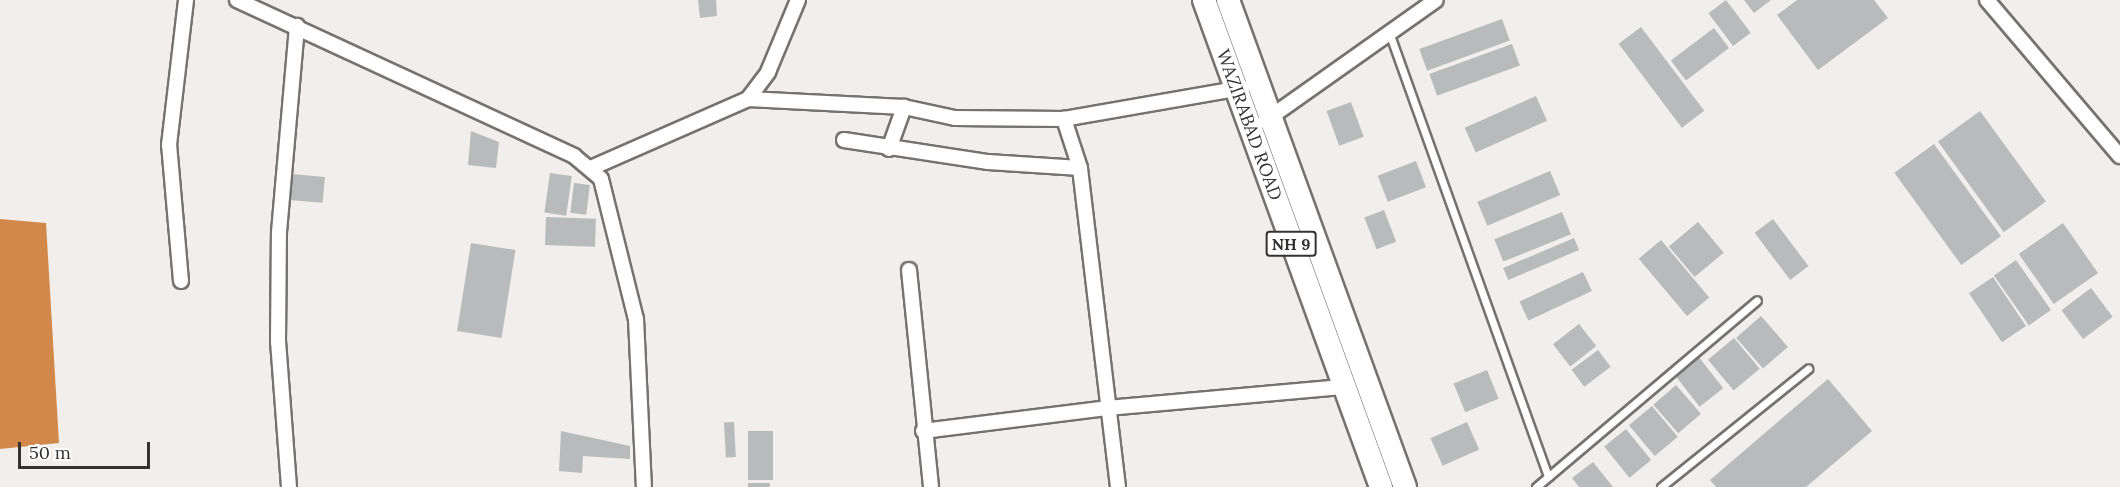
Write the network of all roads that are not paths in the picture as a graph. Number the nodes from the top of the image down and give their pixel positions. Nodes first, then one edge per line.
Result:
1 (186, 0) edge
2 (237, 0) edge
3 (798, 0) edge
4 (1204, 0) edge
5 (1228, 0) edge
6 (1988, 0) edge
7 (1431, 1) edge
8 (297, 26) junction
9 (1390, 35) junction
10 (1259, 85) junction
11 (1236, 90) junction
12 (748, 99) junction
13 (904, 107) junction
14 (1270, 117) junction
15 (1064, 119) junction
16 (1251, 131) junction
17 (844, 140) dead end
18 (2117, 147) edge
19 (889, 149) junction
20 (591, 168) junction
21 (1080, 168) junction
22 (909, 270) dead end
23 (181, 281) dead end
24 (1757, 300) dead end
25 (1808, 369) dead end
26 (1342, 387) junction
27 (1107, 408) junction
28 (923, 431) junction
29 (1548, 477) junction
30 (289, 487) edge
31 (644, 487) edge
32 (931, 487) edge
33 (1118, 487) edge
34 (1381, 487) edge
35 (1404, 487) edge
36 (1536, 487) edge
37 (1661, 487) edge

1 - 23 street
2 - 8 street
3 - 12 street
4 - 11 highway, WAZIRABAD ROAD / NH 9
5 - 10 highway, WAZIRABAD ROAD / NH 9
6 - 18 street
7 - 9 street
8 - 20 street
8 - 30 street
9 - 14 street
9 - 29 lane
10 - 11 street
10 - 14 highway, WAZIRABAD ROAD / NH 9
11 - 15 street
11 - 16 highway, WAZIRABAD ROAD / NH 9
12 - 13 street
12 - 20 street
13 - 15 street
13 - 19 street
14 - 16 street
14 - 35 highway, WAZIRABAD ROAD / NH 9
15 - 21 street
16 - 26 highway, WAZIRABAD ROAD / NH 9
17 - 19 street
19 - 21 street
20 - 31 street
21 - 27 street
22 - 28 street
24 - 29 lane
25 - 37 lane
26 - 27 street
26 - 34 highway, WAZIRABAD ROAD / NH 9
27 - 28 street
27 - 33 street
28 - 32 street
29 - 36 lane

